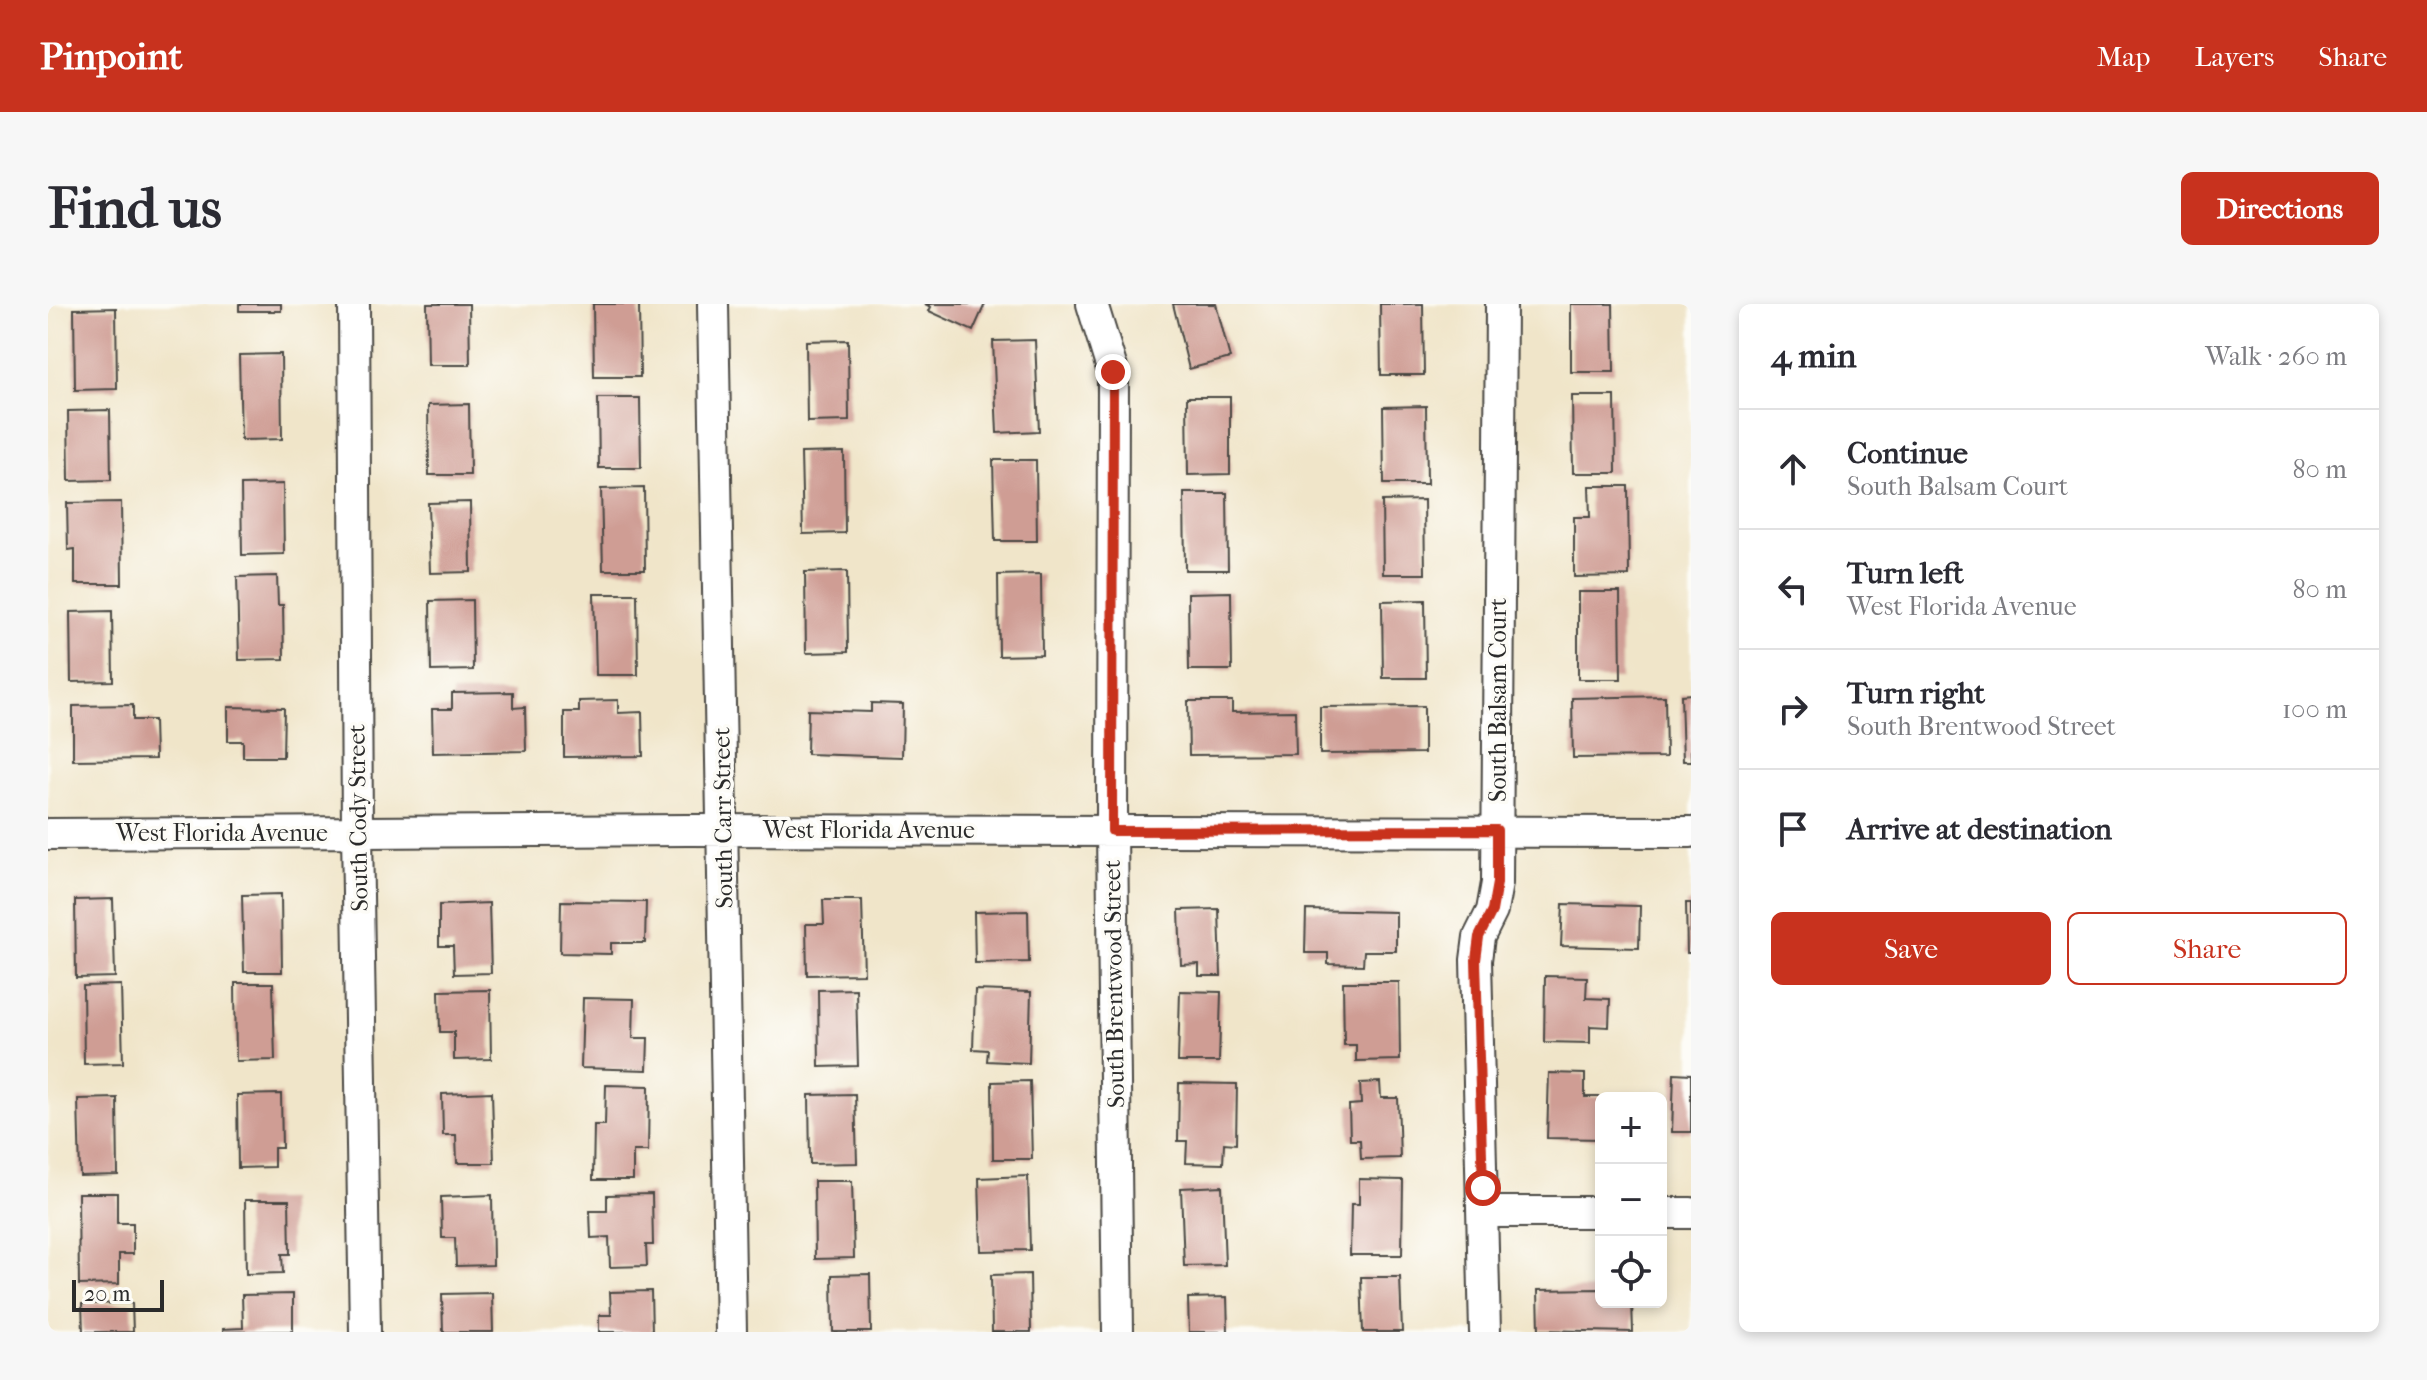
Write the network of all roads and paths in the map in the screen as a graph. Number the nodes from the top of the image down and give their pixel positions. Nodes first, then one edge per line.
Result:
1 (354, 304) edge
2 (713, 304) edge
3 (1092, 304) edge
4 (1501, 304) edge
5 (723, 830) junction
6 (1497, 830) junction
7 (1112, 831) junction
8 (357, 832) junction
9 (1691, 832) edge
10 (48, 834) edge
11 (1483, 1212) junction
12 (1595, 1212) edge
13 (1667, 1213) edge
14 (1691, 1213) edge
15 (365, 1332) edge
16 (731, 1332) edge
17 (1118, 1332) edge
18 (1485, 1332) edge

1 - 8 street, South Cody Street
2 - 5 street, South Carr Street
3 - 7 street, South Brentwood Street
4 - 6 street, South Balsam Court
5 - 7 street, West Florida Avenue
5 - 8 street, West Florida Avenue
5 - 16 street, South Carr Street
6 - 7 street, West Florida Avenue
6 - 9 street, West Florida Avenue
6 - 11 street, South Balsam Court
7 - 17 street, South Brentwood Street
8 - 10 street, West Florida Avenue
8 - 15 street, South Cody Street
11 - 12 street
11 - 18 street, South Balsam Court
13 - 14 street

